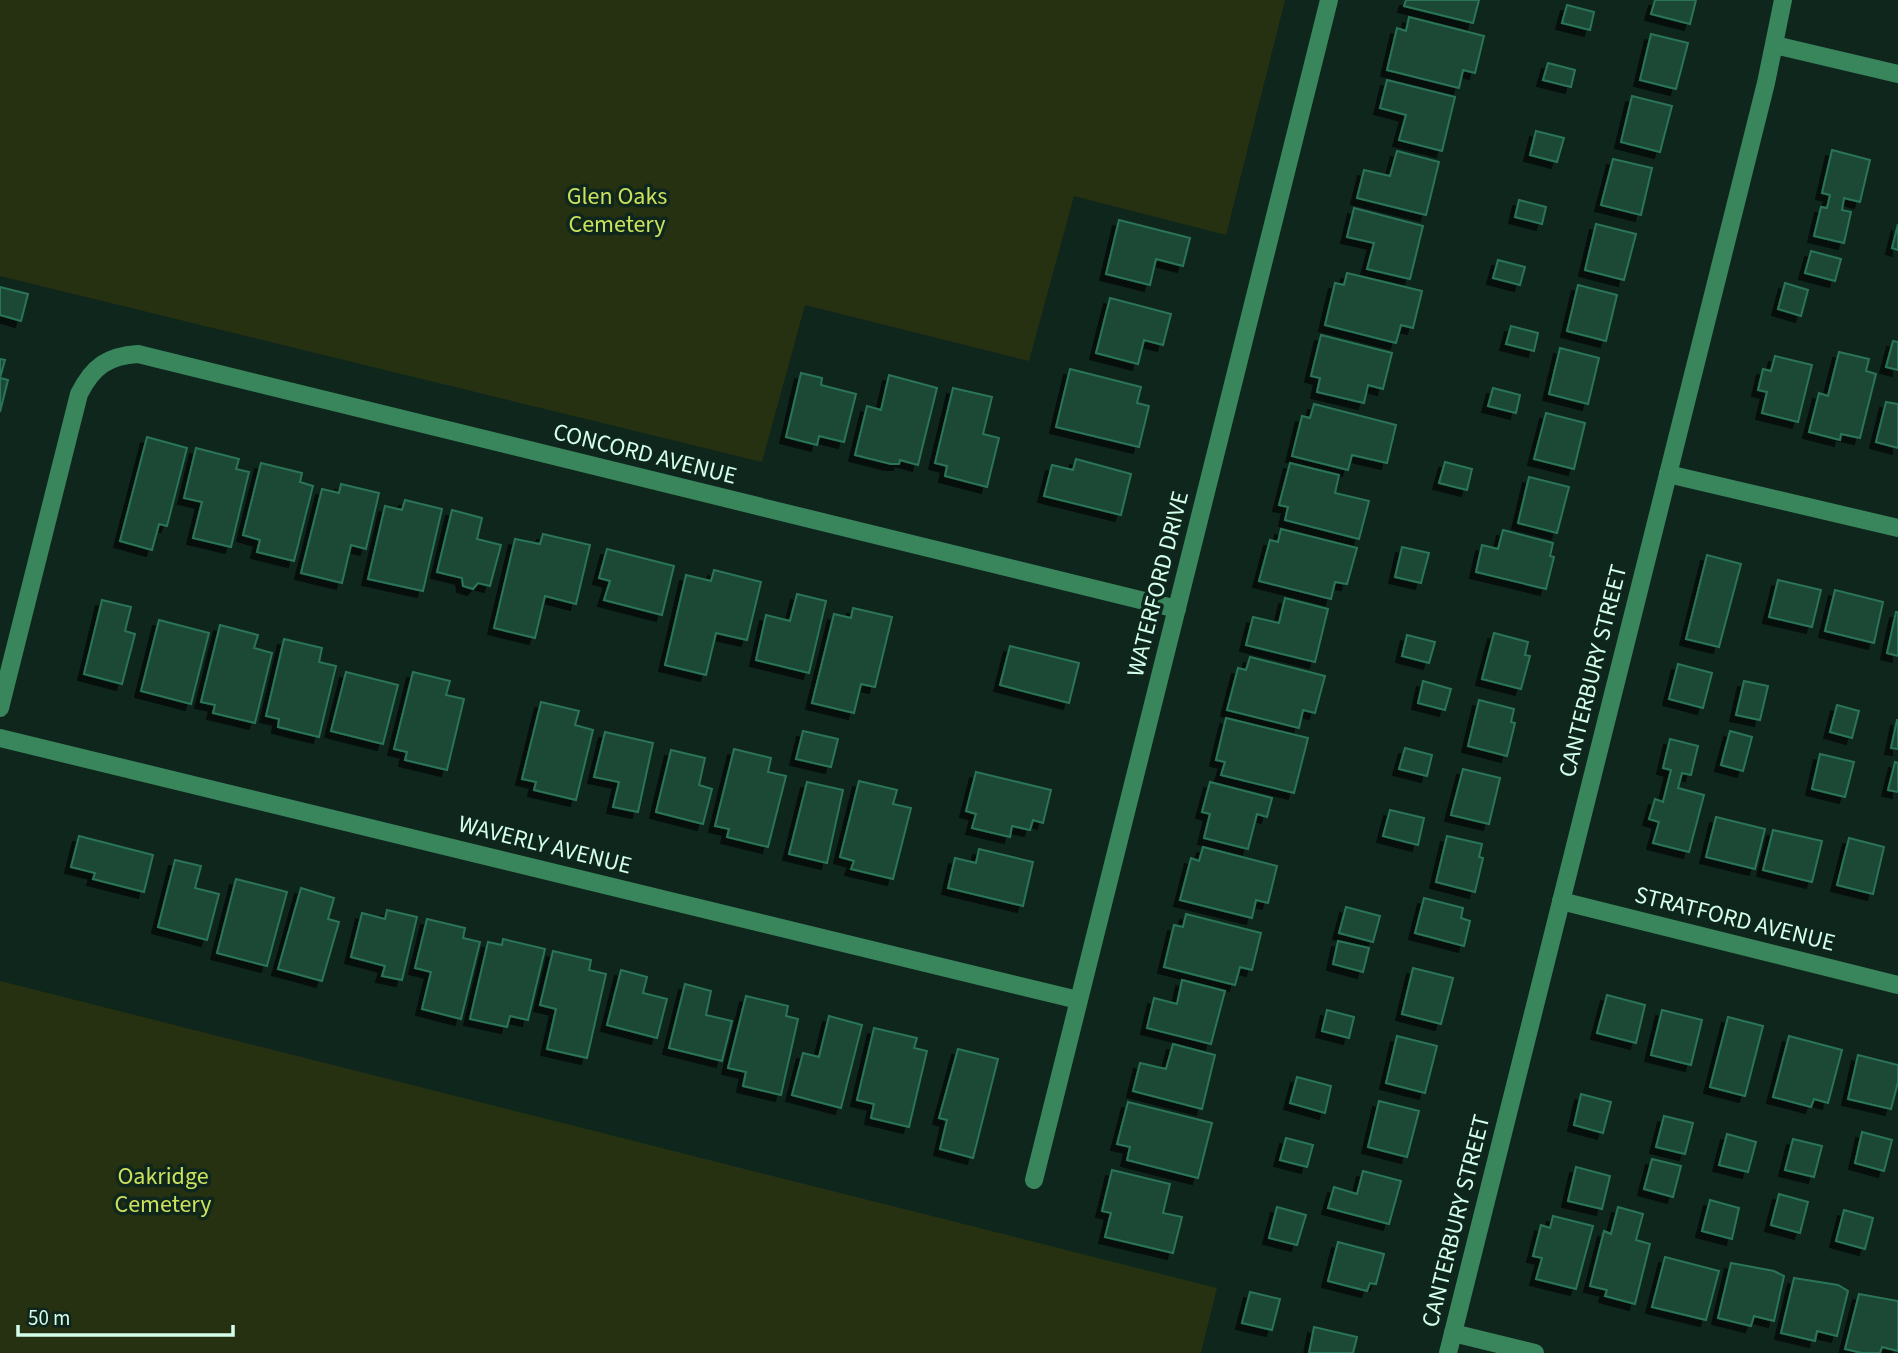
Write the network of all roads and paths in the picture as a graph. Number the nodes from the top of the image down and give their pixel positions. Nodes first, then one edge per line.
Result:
1 (1329, 0) edge
2 (1783, 0) edge
3 (1775, 45) junction
4 (1898, 74) edge
5 (1668, 474) junction
6 (1898, 528) edge
7 (1177, 609) junction
8 (0, 708) edge
9 (0, 738) edge
10 (1561, 901) junction
11 (1898, 985) edge
12 (1078, 1000) junction
13 (1034, 1180) dead end
14 (1453, 1333) junction
15 (1448, 1353) edge
16 (1535, 1353) edge

1 - 7 street, WATERFORD DRIVE
2 - 3 street, CANTERBURY STREET
3 - 4 street
3 - 5 street, CANTERBURY STREET
5 - 6 street
5 - 10 street, CANTERBURY STREET
7 - 8 street, CONCORD AVENUE
7 - 12 street, WATERFORD DRIVE
9 - 12 street, WAVERLY AVENUE
10 - 11 street, STRATFORD AVENUE
10 - 14 street, CANTERBURY STREET
12 - 13 street, WATERFORD DRIVE
14 - 15 street, CANTERBURY STREET
14 - 16 street

